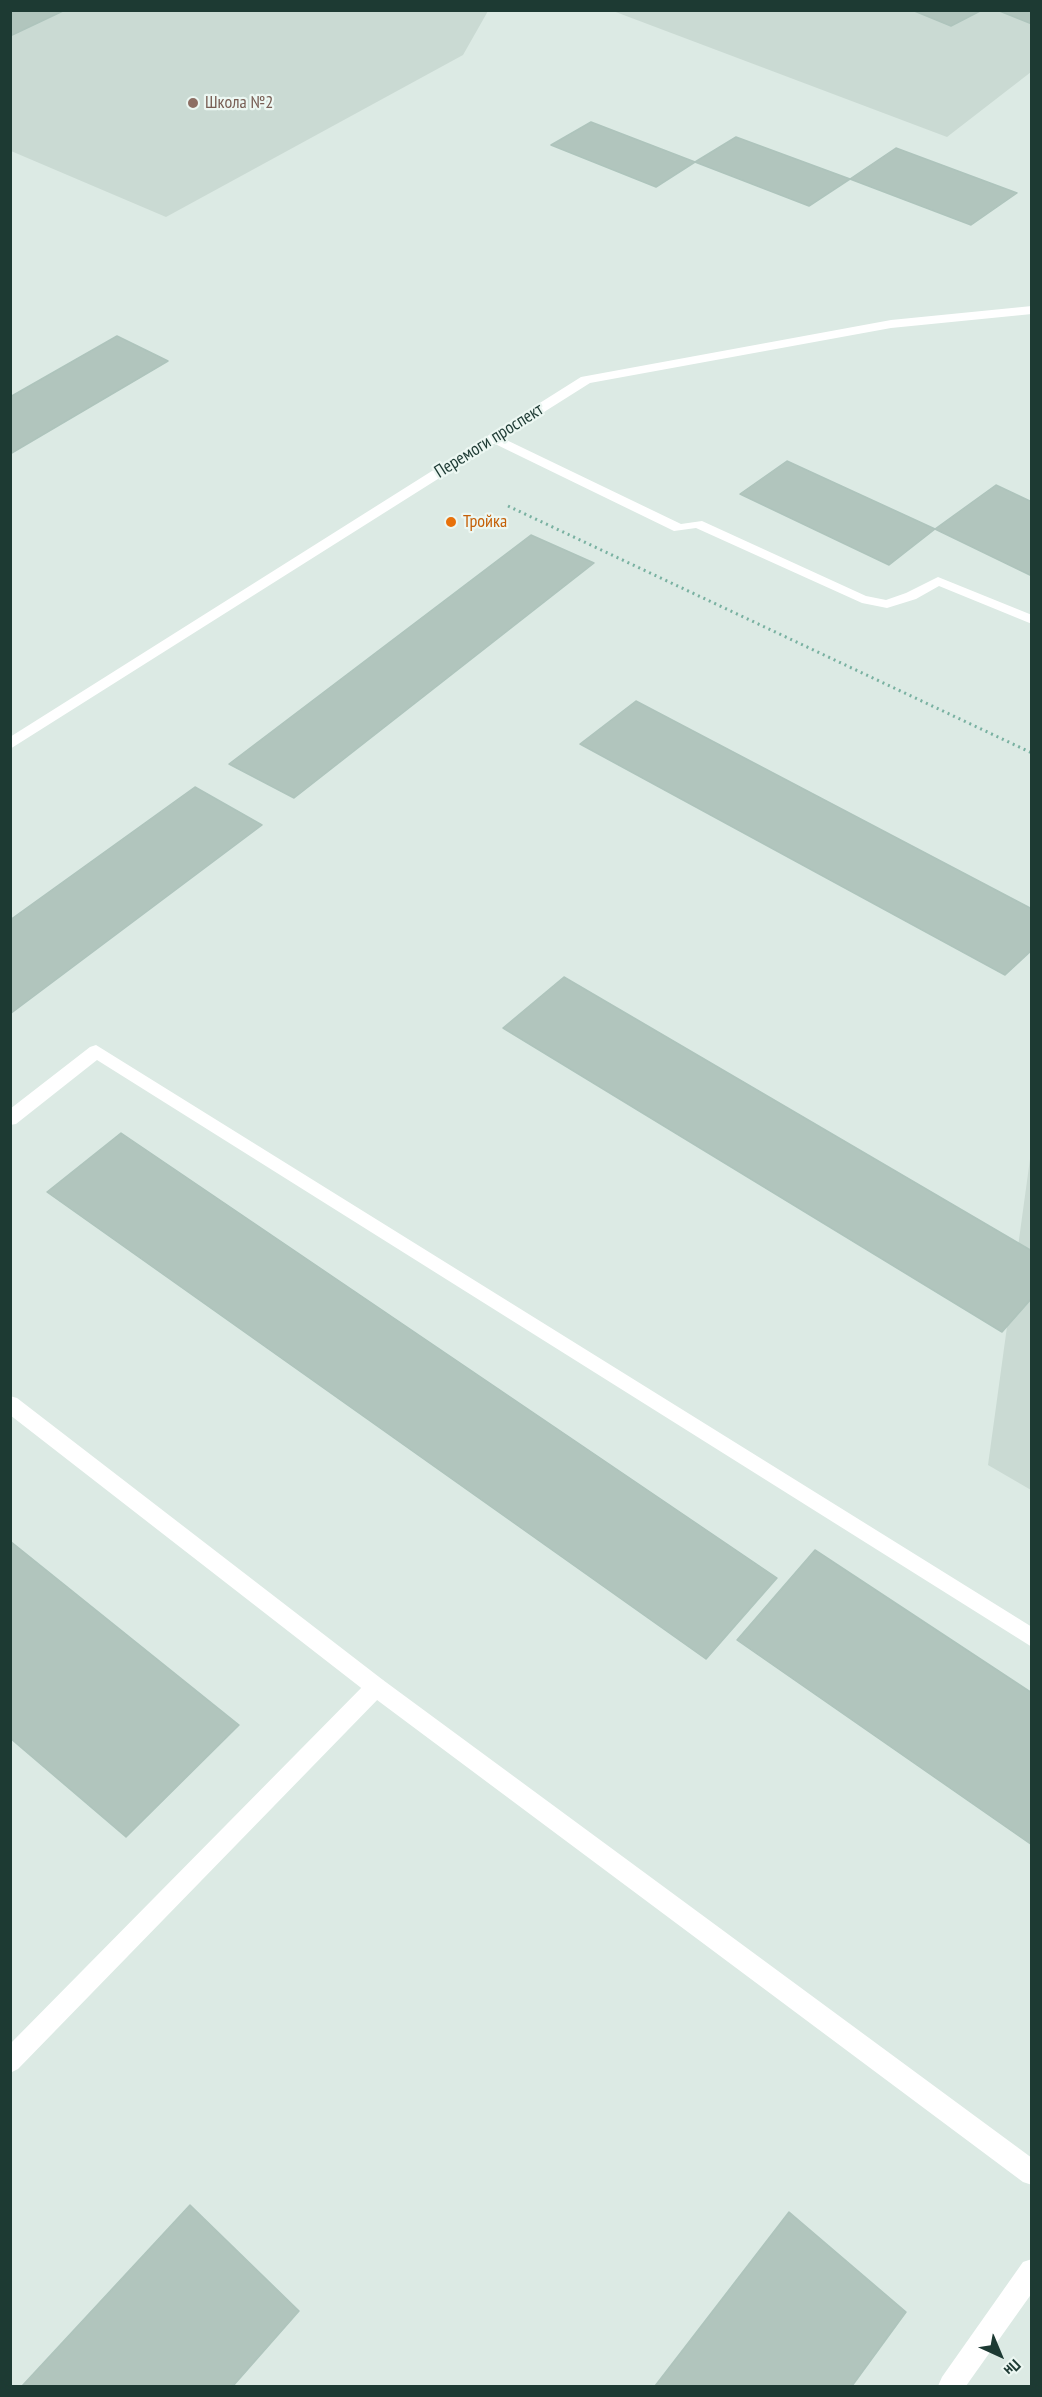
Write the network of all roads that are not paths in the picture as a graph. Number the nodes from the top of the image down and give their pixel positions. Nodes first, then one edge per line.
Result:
1 (1032, 310) edge
2 (494, 438) junction
3 (1032, 620) edge
4 (10, 744) edge
5 (10, 1119) edge
6 (10, 1404) edge
7 (1032, 1638) edge
8 (376, 1687) junction
9 (10, 2061) edge
10 (1032, 2173) edge
11 (1032, 2271) edge
12 (951, 2386) edge

1 - 2 street, Перемоги проспект
2 - 3 street
2 - 4 street, Перемоги проспект
5 - 7 street
6 - 8 street
8 - 9 street
8 - 10 street
11 - 12 street

